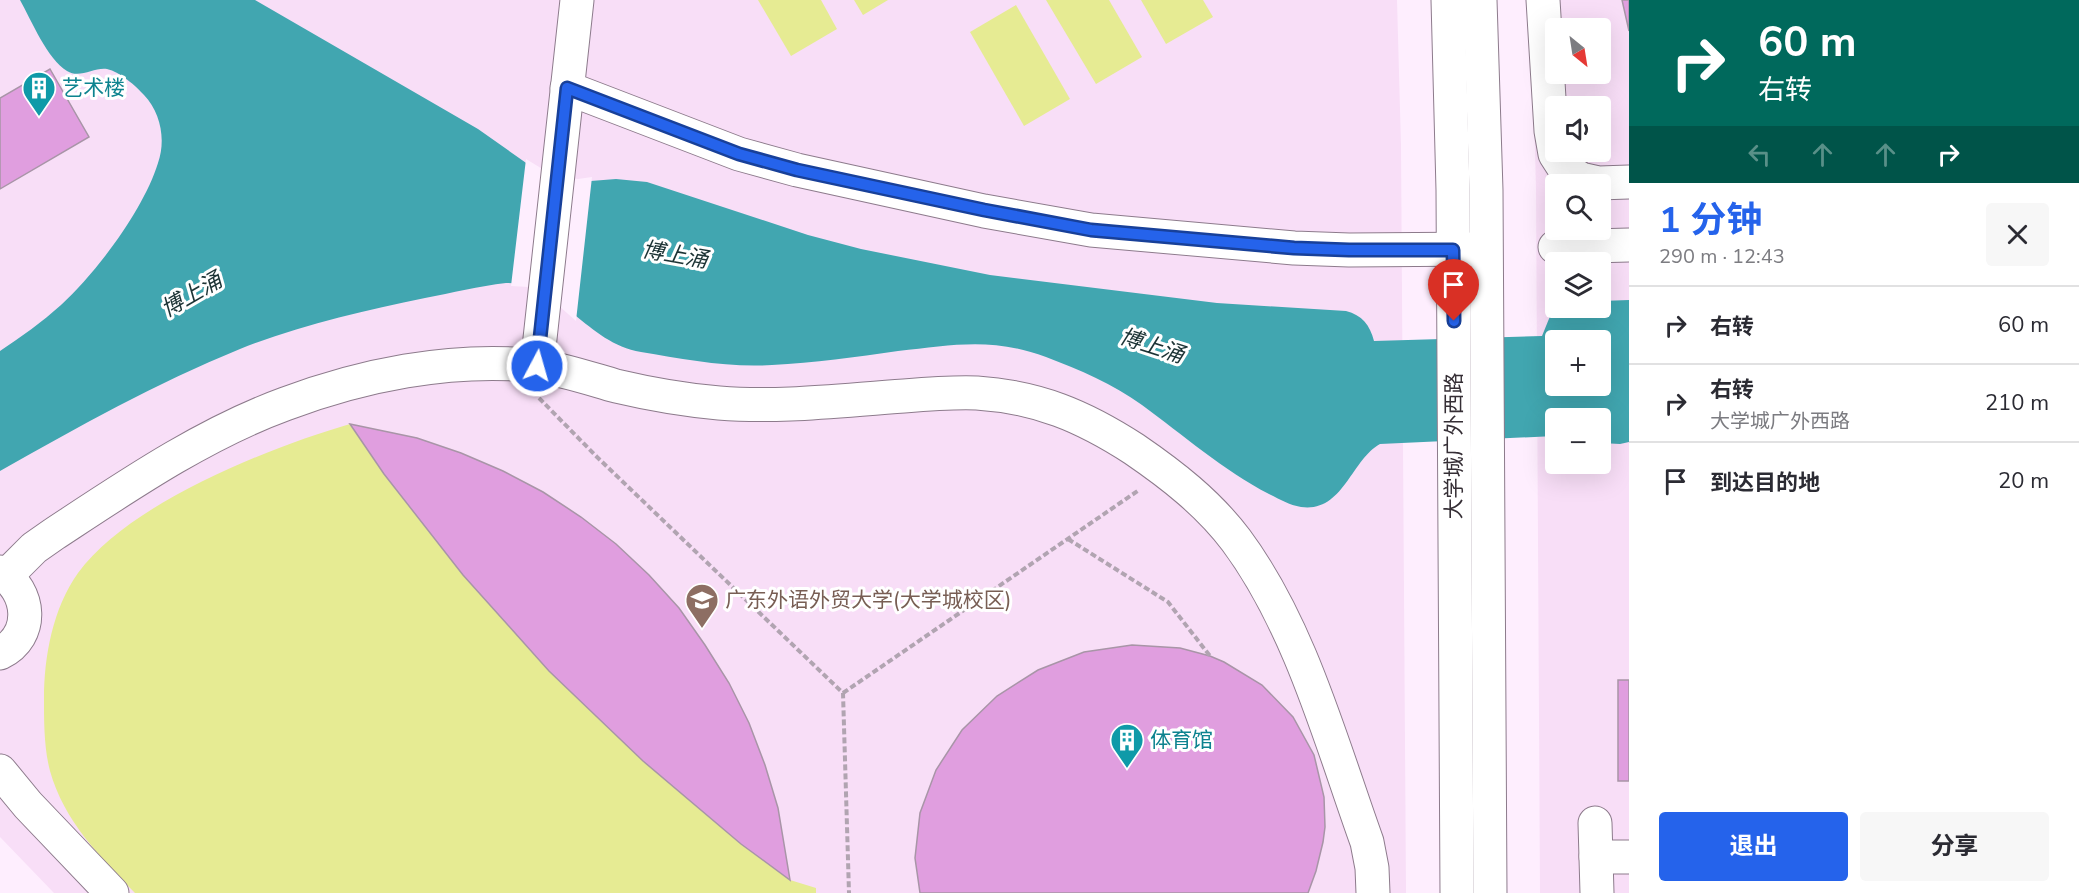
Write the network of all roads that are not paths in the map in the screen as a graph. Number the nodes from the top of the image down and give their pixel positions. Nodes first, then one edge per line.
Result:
1 (577, 0) edge
2 (1448, 0) edge
3 (1480, 0) edge
4 (1543, 0) edge
5 (567, 88) junction
6 (1629, 182) edge
7 (1629, 245) edge
8 (1555, 247) dead end
9 (1486, 249) junction
10 (1453, 250) junction
11 (537, 382) junction
12 (3, 574) edge
13 (0, 653) edge
14 (0, 771) edge
15 (1595, 823) dead end
16 (1596, 857) junction
17 (1629, 857) edge
18 (112, 893) edge
19 (1373, 893) edge
20 (1457, 893) edge
21 (1490, 893) edge
22 (1597, 893) edge

1 - 5 main road
2 - 10 main road, 大学城广外西路
3 - 9 main road, 大学城广外西路
4 - 6 main road
5 - 10 main road
5 - 11 main road
7 - 8 main road
9 - 10 main road
9 - 21 main road, 大学城广外西路
10 - 20 main road, 大学城广外西路
11 - 12 main road
11 - 19 main road
12 - 13 main road
14 - 18 main road
15 - 16 main road
16 - 17 main road
16 - 22 main road

